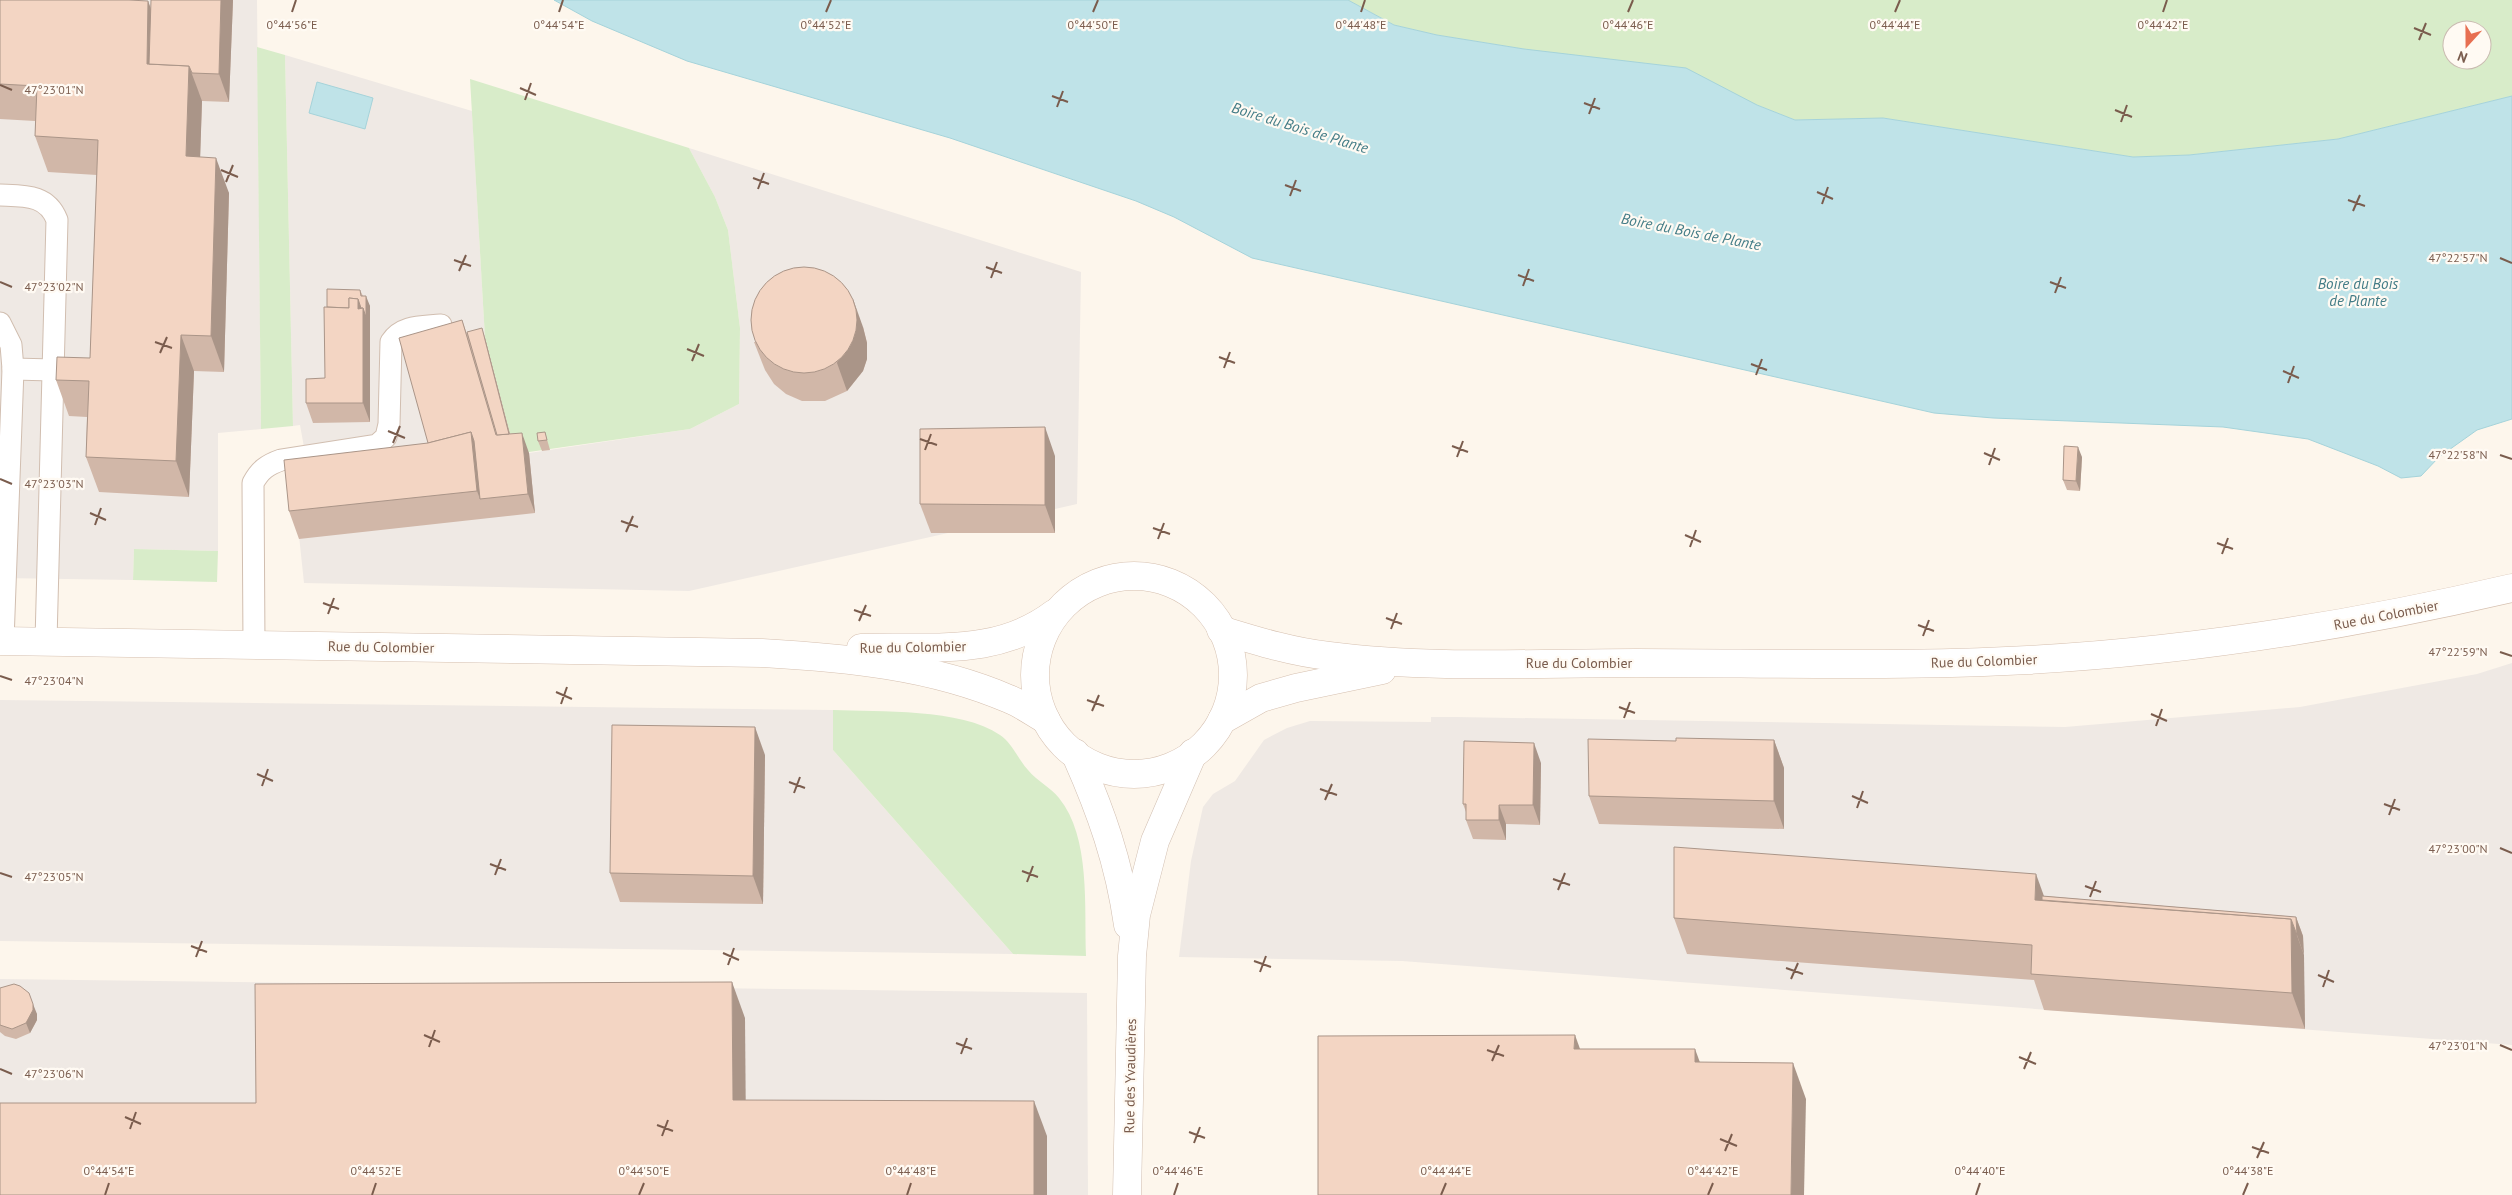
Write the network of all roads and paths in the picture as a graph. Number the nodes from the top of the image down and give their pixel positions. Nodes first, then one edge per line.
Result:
1 (0, 195) edge
2 (0, 323) edge
3 (441, 326) edge
4 (13, 369) junction
5 (53, 370) junction
6 (2512, 588) edge
7 (1056, 612) junction
8 (1221, 630) junction
9 (1, 641) edge
10 (46, 641) junction
11 (254, 645) junction
12 (762, 653) junction
13 (1450, 663) junction
14 (1046, 720) junction
15 (1222, 720) junction
16 (1075, 753) junction
17 (1193, 753) junction
18 (1132, 956) junction
19 (1128, 1195) edge

1 - 5 lane
2 - 4 lane
3 - 11 lane
4 - 5 lane
4 - 9 lane
5 - 10 lane
6 - 13 main road, Rue du Colombier
7 - 8 main road, Rue du Colombier
7 - 12 main road, Rue du Colombier
7 - 14 main road
8 - 13 main road, Rue du Colombier
8 - 15 main road, Rue du Colombier
9 - 10 main road, Rue du Colombier
10 - 11 main road, Rue du Colombier
11 - 12 main road, Rue du Colombier
12 - 14 main road, Rue du Colombier
13 - 15 main road, Rue du Colombier
14 - 16 main road
15 - 17 main road
16 - 17 main road
16 - 18 main road, Rue des Yvaudières
17 - 18 main road, Rue des Yvaudières
18 - 19 main road, Rue des Yvaudières

